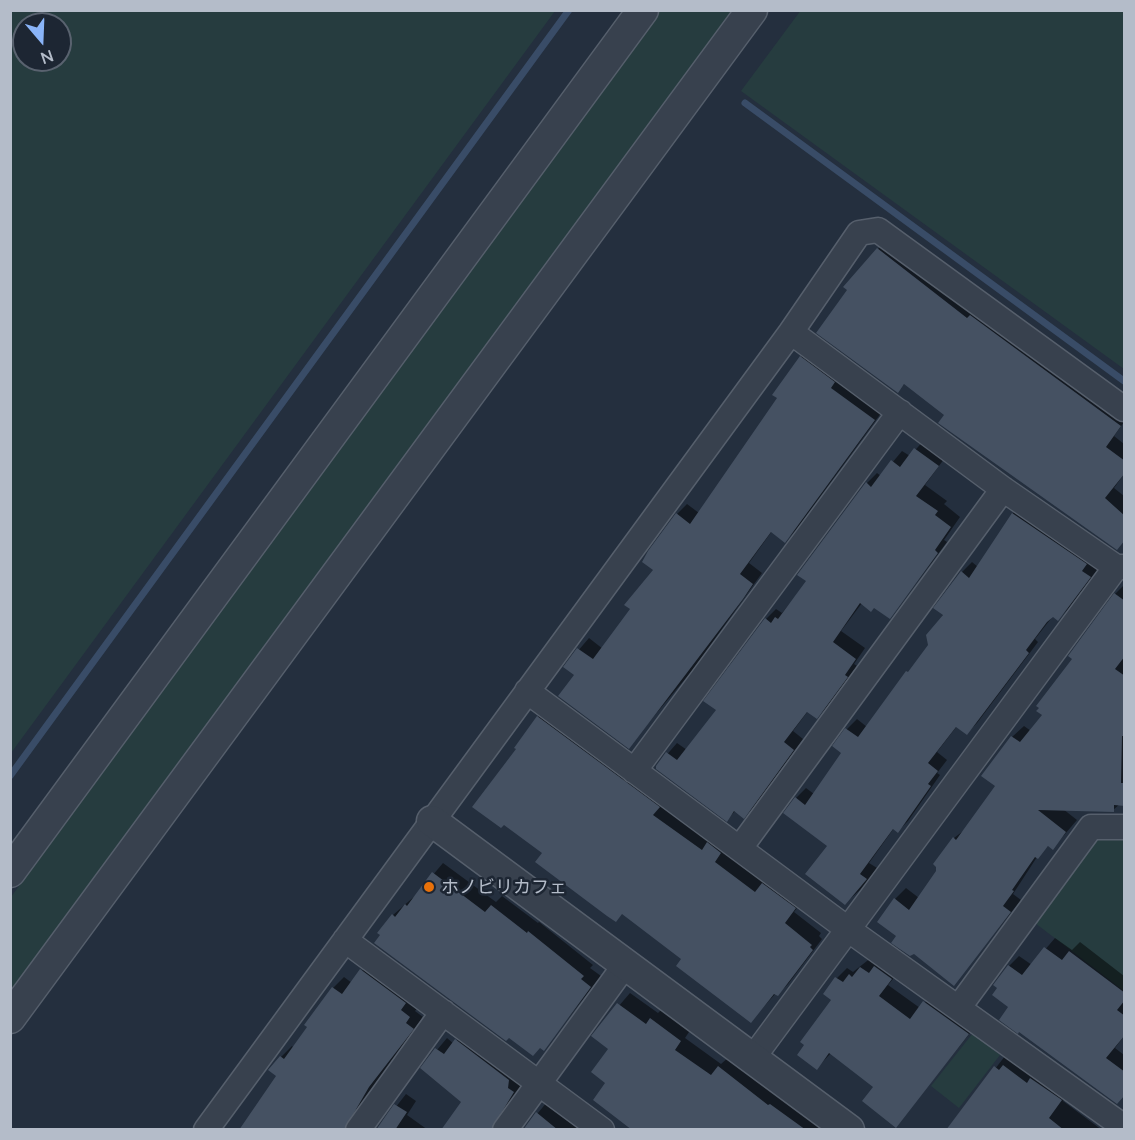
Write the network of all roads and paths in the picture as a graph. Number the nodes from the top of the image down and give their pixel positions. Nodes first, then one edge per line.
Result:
1 (643, 10) edge
2 (752, 10) edge
3 (791, 332) junction
4 (1125, 409) edge
5 (900, 412) junction
6 (1003, 489) junction
7 (1120, 567) edge
8 (526, 691) junction
9 (634, 771) junction
10 (432, 821) junction
11 (1125, 827) edge
12 (740, 848) junction
13 (10, 873) edge
14 (849, 930) junction
15 (345, 940) junction
16 (626, 965) junction
17 (959, 1007) junction
18 (443, 1012) junction
19 (10, 1018) edge
20 (752, 1059) junction
21 (539, 1083) junction
22 (1125, 1127) edge
23 (206, 1130) edge
24 (358, 1130) edge
25 (505, 1130) edge
26 (603, 1130) edge
27 (849, 1130) edge

1 - 13 street
2 - 19 street
3 - 4 street
3 - 5 street
3 - 8 street
5 - 6 street
5 - 9 street
6 - 7 street
6 - 12 street
7 - 14 street
8 - 9 street
8 - 10 street
9 - 12 street
10 - 15 street
10 - 16 street
11 - 17 street
12 - 14 street
14 - 17 street
14 - 20 street
15 - 18 street
15 - 23 street
16 - 20 street
16 - 21 street
17 - 22 street
18 - 21 street
18 - 24 street
20 - 27 street
21 - 25 street
21 - 26 street

